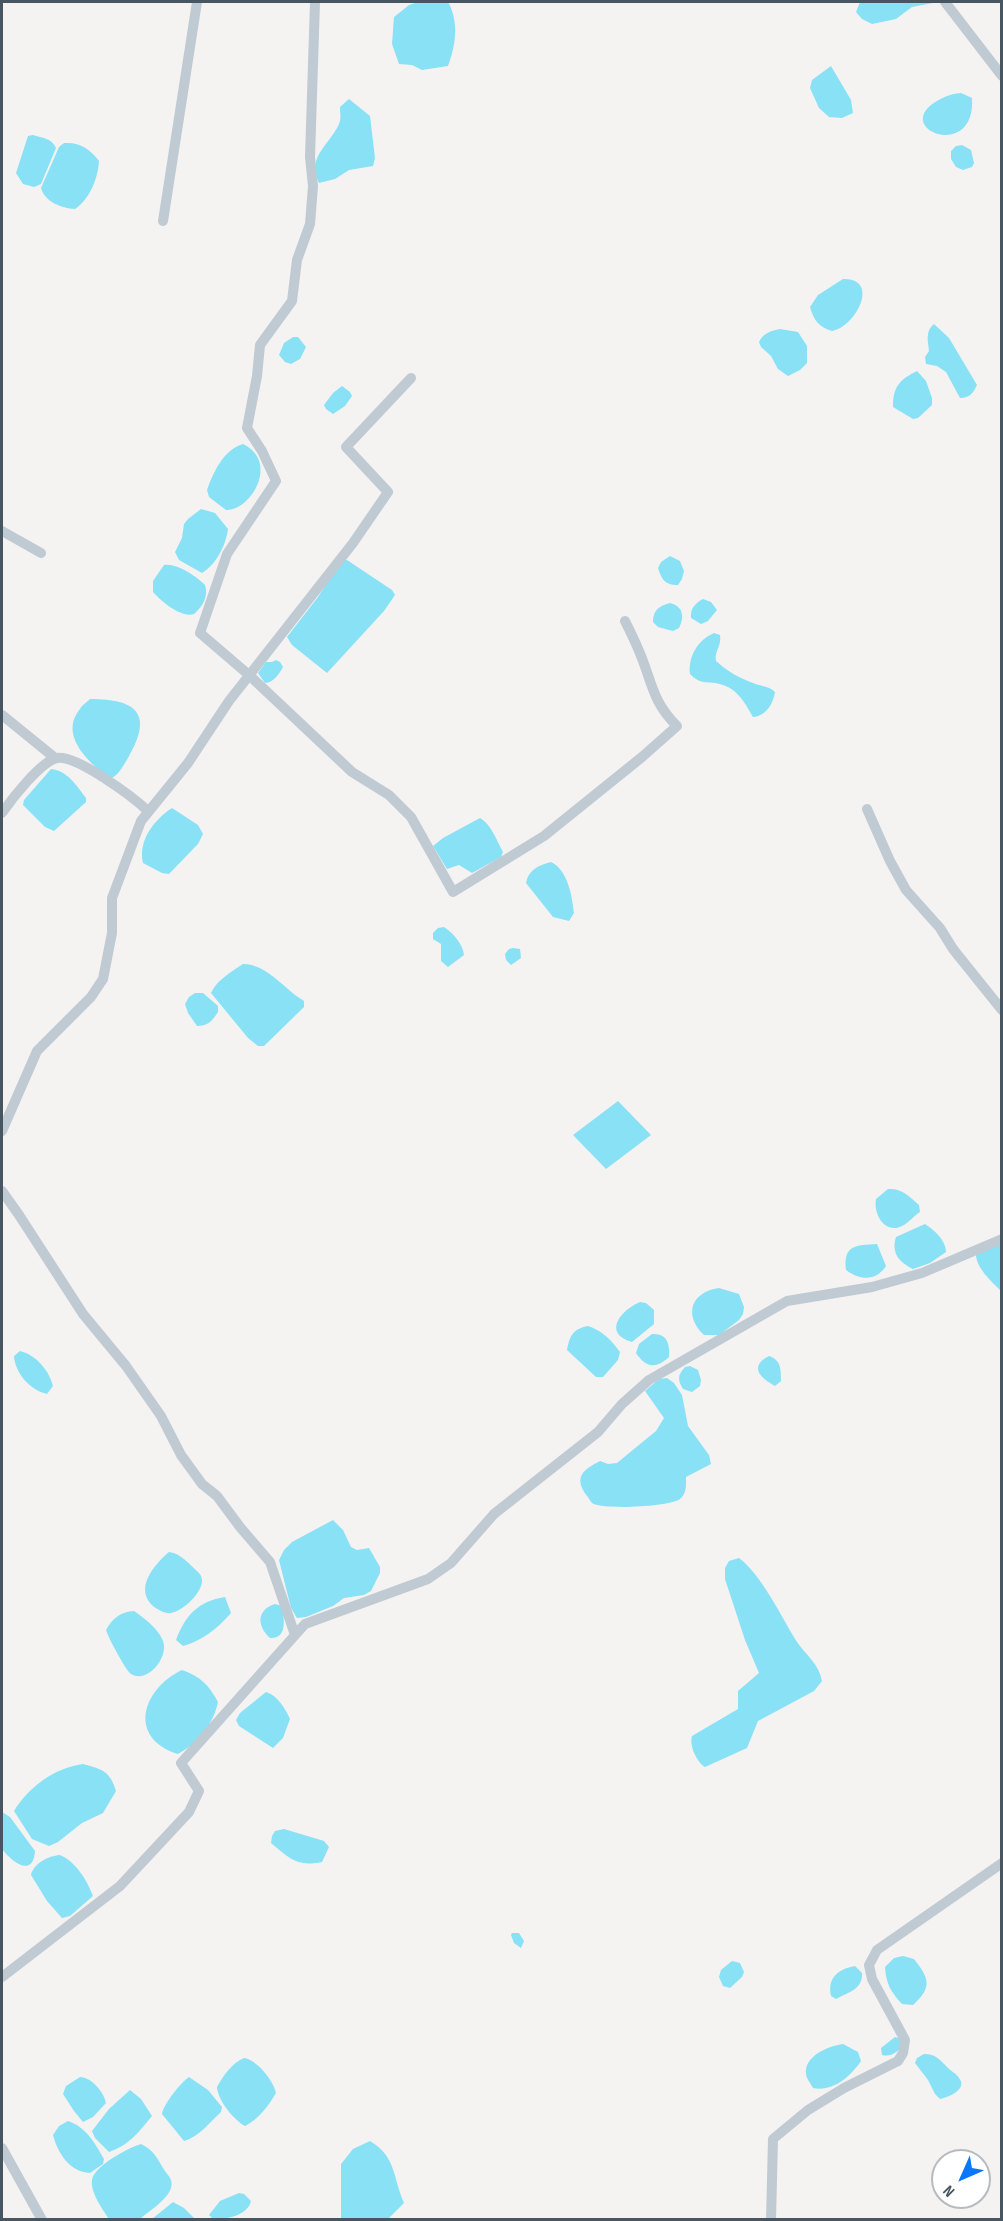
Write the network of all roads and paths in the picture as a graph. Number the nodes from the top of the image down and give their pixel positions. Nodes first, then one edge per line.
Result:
1 (197, 2) edge
2 (315, 2) edge
3 (945, 2) edge
4 (1002, 76) edge
5 (163, 221) dead end
6 (411, 378) dead end
7 (2, 531) edge
8 (41, 553) dead end
9 (625, 621) dead end
10 (249, 675) junction
11 (2, 715) edge
12 (55, 758) junction
13 (867, 809) dead end
14 (148, 811) junction
15 (2, 813) edge
16 (1002, 1010) edge
17 (2, 1131) edge
18 (2, 1191) edge
19 (1002, 1239) edge
20 (295, 1635) junction
21 (1002, 1863) edge
22 (2, 1977) edge
23 (2, 2148) edge
24 (42, 2220) edge
25 (771, 2220) edge

1 - 5 street
2 - 10 street
3 - 4 street
6 - 10 street
7 - 8 street
9 - 10 street
10 - 14 street
11 - 12 street
12 - 14 street
12 - 15 street
13 - 16 street
14 - 17 street
18 - 20 street
19 - 20 street
20 - 22 street
21 - 25 street
23 - 24 street

